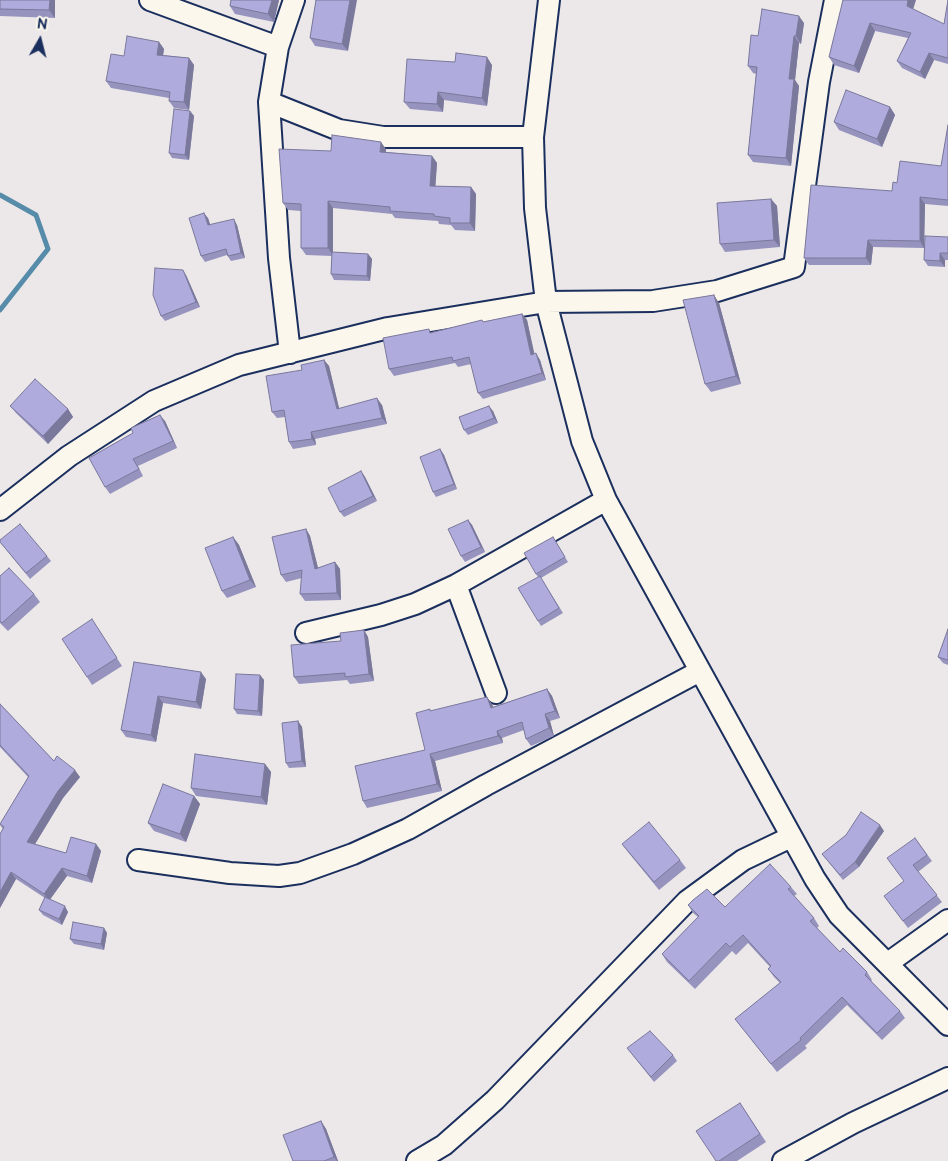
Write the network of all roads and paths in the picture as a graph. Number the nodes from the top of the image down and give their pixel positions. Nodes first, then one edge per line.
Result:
1 (150, 0) edge
2 (294, 0) edge
3 (549, 0) edge
4 (835, 0) edge
5 (278, 47) junction
6 (269, 102) junction
7 (533, 137) junction
8 (546, 302) junction
9 (290, 353) junction
10 (606, 500) junction
11 (0, 510) edge
12 (456, 585) junction
13 (306, 633) dead end
14 (700, 671) junction
15 (496, 693) dead end
16 (791, 837) junction
17 (138, 860) dead end
18 (948, 920) edge
19 (888, 963) junction
20 (948, 1025) edge
21 (948, 1078) edge
22 (417, 1161) edge
23 (783, 1161) edge

1 - 5 street
2 - 5 street
3 - 7 street
4 - 8 street
5 - 6 street
6 - 7 street
6 - 9 street
7 - 8 street
8 - 9 street
8 - 10 street
9 - 11 street
10 - 12 street
10 - 14 street
12 - 13 street
12 - 15 street
14 - 16 street
14 - 17 street
16 - 19 street
16 - 22 street
18 - 19 street
19 - 20 street
21 - 23 street

